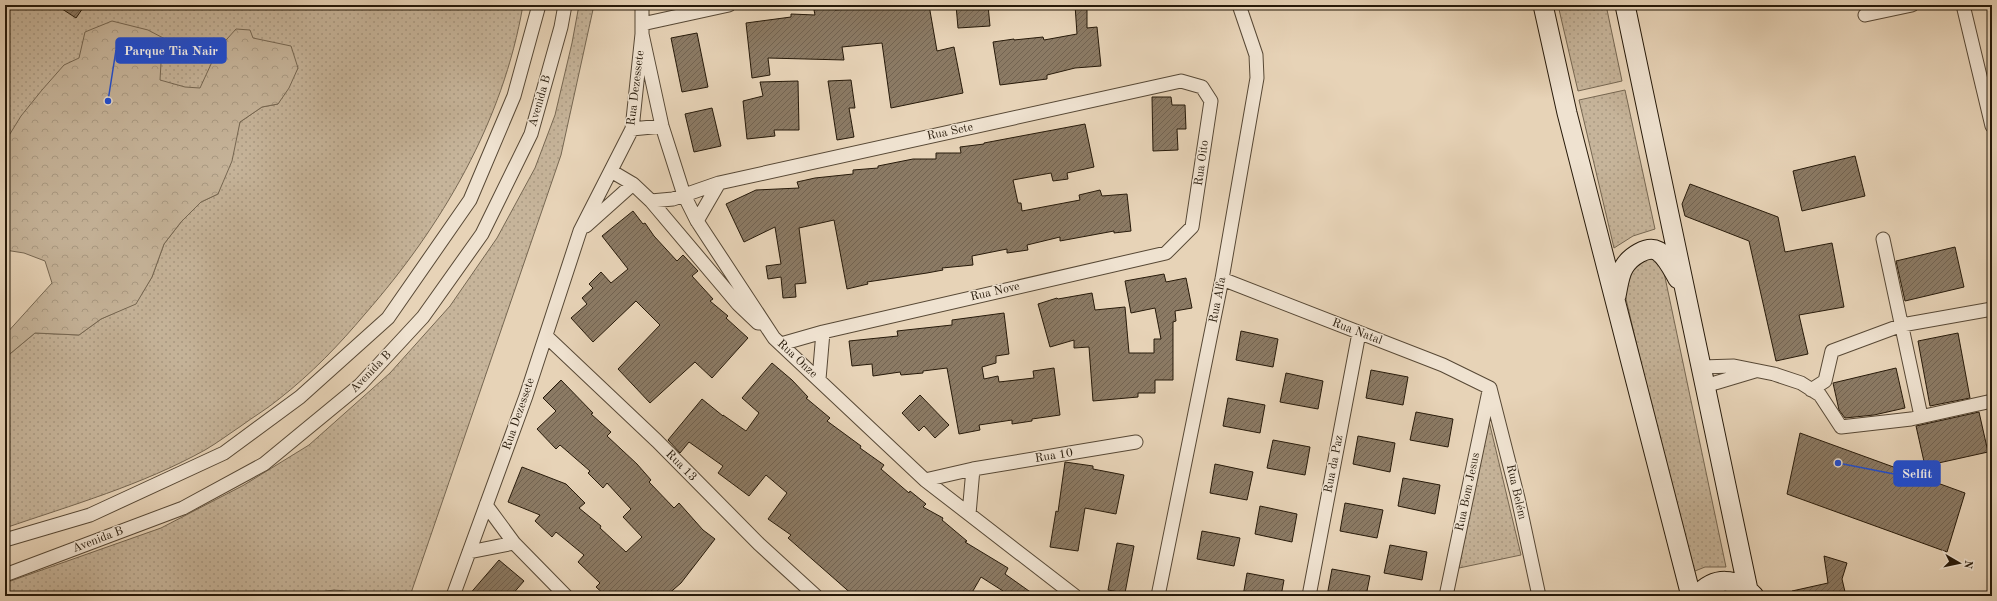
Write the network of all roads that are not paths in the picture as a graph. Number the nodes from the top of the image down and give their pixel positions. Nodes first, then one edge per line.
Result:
1 (539, 5) edge
2 (565, 5) edge
3 (642, 5) edge
4 (729, 5) edge
5 (1239, 5) edge
6 (1543, 5) edge
7 (1625, 5) edge
8 (1912, 5) edge
9 (1963, 5) edge
10 (1865, 15) dead end
11 (642, 29) junction
12 (1181, 81) joint
13 (1988, 94) edge
14 (662, 126) junction
15 (1992, 126) edge
16 (632, 129) junction
17 (611, 171) junction
18 (719, 183) junction
19 (633, 184) junction
20 (684, 195) junction
21 (651, 201) junction
22 (696, 221) junction
23 (580, 231) junction
24 (1883, 239) dead end
25 (1166, 253) joint
26 (1222, 278) junction
27 (1685, 290) junction
28 (1615, 300) junction
29 (1992, 309) edge
30 (1902, 325) junction
31 (824, 332) junction
32 (1359, 333) junction
33 (546, 336) junction
34 (778, 341) junction
35 (1701, 367) junction
36 (1758, 370) junction
37 (819, 379) junction
38 (1705, 386) junction
39 (1490, 388) junction
40 (1811, 390) junction
41 (1992, 401) edge
42 (1921, 416) junction
43 (1136, 442) dead end
44 (973, 469) junction
45 (925, 480) junction
46 (486, 505) junction
47 (969, 514) junction
48 (5, 540) edge
49 (514, 543) junction
50 (469, 552) junction
51 (5, 575) edge
52 (1751, 593) edge
53 (453, 596) edge
54 (566, 596) edge
55 (816, 596) edge
56 (1075, 596) edge
57 (1158, 596) edge
58 (1309, 596) edge
59 (1446, 596) edge
60 (1538, 596) edge
61 (1691, 596) edge
62 (1697, 596) edge

1 - 48 street
2 - 51 street, Avenida B
3 - 11 street, Rua Dezessete
4 - 11 street
5 - 26 street, Rua Alfa
6 - 28 main road
7 - 27 main road
8 - 10 street
9 - 13 street
11 - 14 street, Rua Onze
11 - 16 street, Rua Dezessete
12 - 18 street, Rua Sete
12 - 25 street, Rua Oito
13 - 15 street
14 - 16 street
14 - 20 street, Rua Onze
16 - 17 street, Rua Dezessete
17 - 19 street
17 - 23 street, Rua Dezessete
18 - 20 street, Rua Sete
18 - 22 street
19 - 21 street
19 - 23 street
20 - 21 street, Rua Sete
20 - 22 street, Rua Onze
21 - 34 street
22 - 34 street, Rua Onze
23 - 33 street, Rua Dezessete
24 - 30 street
25 - 31 street, Rua Nove
26 - 32 street, Rua Natal
26 - 57 street, Rua Alfa
27 - 28 main road
27 - 35 main road
28 - 61 main road
29 - 30 street
30 - 40 street
30 - 42 street
31 - 34 street, Rua Nove
31 - 37 street
32 - 39 street, Rua Natal
32 - 58 street, Rua da Paz
33 - 46 street, Rua Dezessete
33 - 55 street, Rua 13
34 - 37 street, Rua Onze
35 - 36 street
35 - 38 main road
36 - 38 street
36 - 40 street
37 - 45 street, Rua Onze
38 - 52 main road
39 - 59 street, Rua Bom Jesus
39 - 60 street, Rua Belém
40 - 42 street
41 - 42 street
43 - 44 street, Rua 10
44 - 45 street, Rua 10
44 - 47 street
45 - 47 street, Rua Onze
46 - 49 street
46 - 50 street, Rua Dezessete
47 - 56 street, Rua Onze
49 - 50 street
49 - 54 street
50 - 53 street, Rua Dezessete
52 - 62 main road

